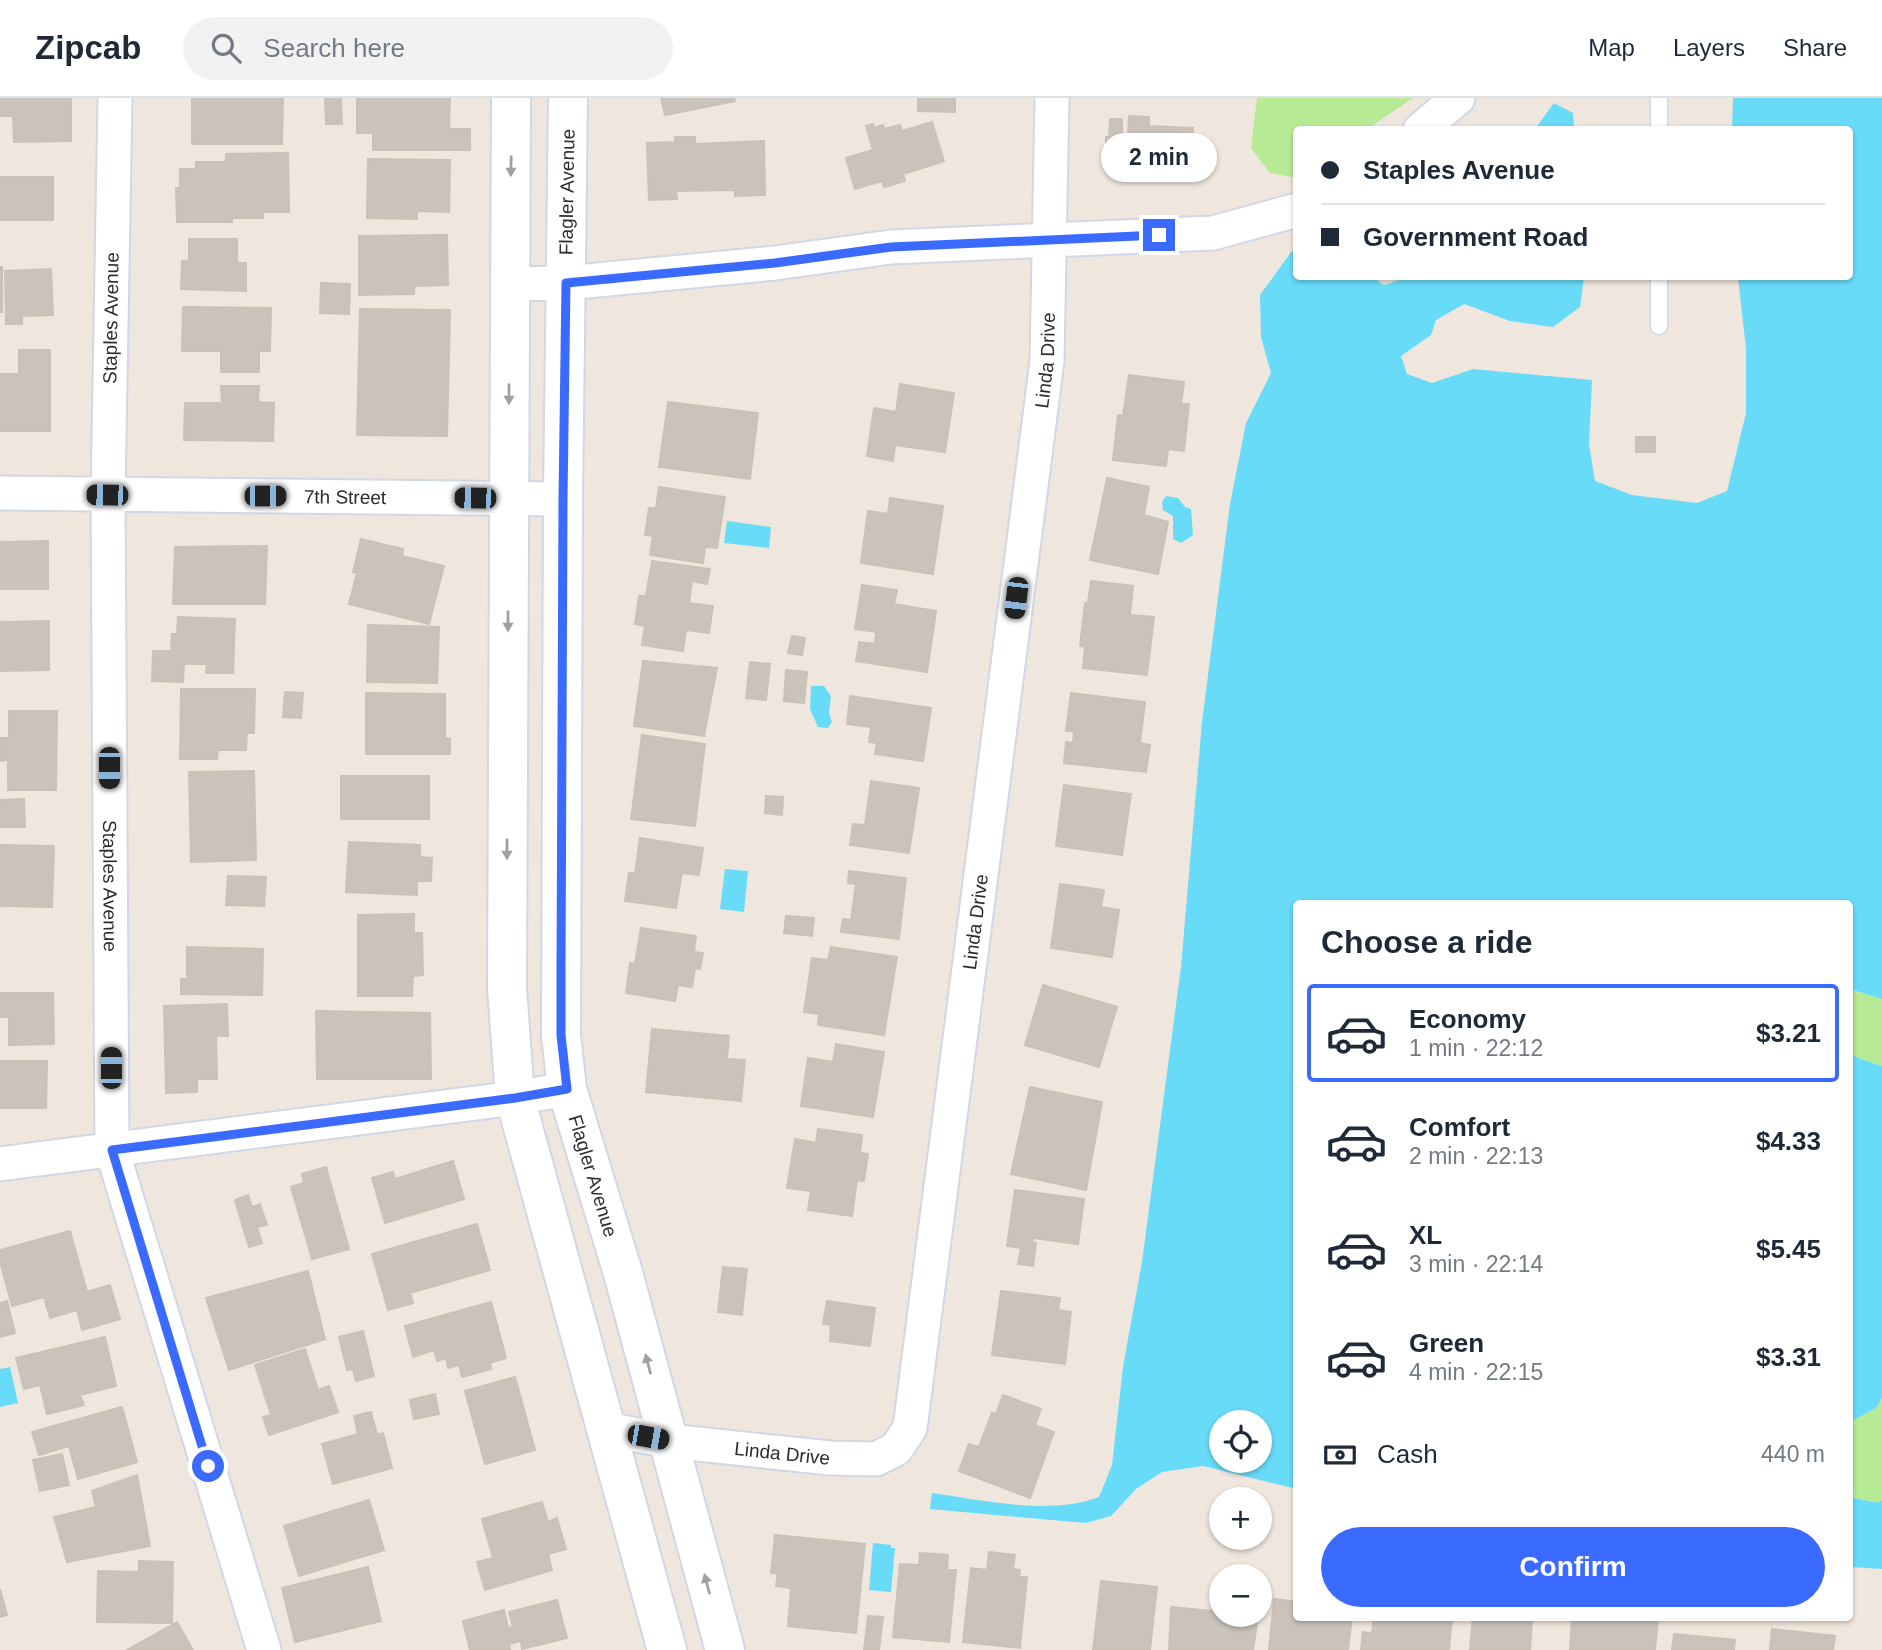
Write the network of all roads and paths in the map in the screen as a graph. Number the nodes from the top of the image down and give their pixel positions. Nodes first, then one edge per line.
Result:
1 (115, 98) edge
2 (512, 98) edge
3 (568, 98) edge
4 (1052, 98) edge
5 (1458, 98) edge
6 (1658, 98) edge
7 (1425, 126) edge
8 (1659, 126) edge
9 (1293, 211) edge
10 (1049, 240) junction
11 (1659, 280) edge
12 (566, 283) junction
13 (510, 284) junction
14 (1659, 326) dead end
15 (0, 493) edge
16 (107, 495) junction
17 (508, 498) junction
18 (563, 499) junction
19 (567, 1089) junction
20 (515, 1098) junction
21 (112, 1150) junction
22 (0, 1164) edge
23 (606, 1429) junction
24 (669, 1441) junction
25 (264, 1650) edge
26 (667, 1650) edge
27 (725, 1650) edge

1 - 16 street, Staples Avenue
2 -> 13 main road
3 - 12 main road, Flagler Avenue
4 - 10 street, Linda Drive
5 - 7 street
6 - 8 lane
9 - 10 street
10 - 12 street
10 - 24 street, Linda Drive
11 - 14 lane
12 - 13 street
12 - 18 main road, Flagler Avenue
13 -> 17 main road
15 - 16 street, 7th Street
16 - 17 street, 7th Street
16 - 21 street, Staples Avenue
17 - 18 street, 7th Street
17 -> 20 main road
18 - 19 main road, Flagler Avenue
19 - 20 street
24 -> 19 main road, Flagler Avenue
20 - 21 street
20 - 23 main road
21 - 22 street
21 - 25 street, Staples Avenue
23 - 24 street, Linda Drive
23 - 26 main road
27 -> 24 main road, Flagler Avenue

